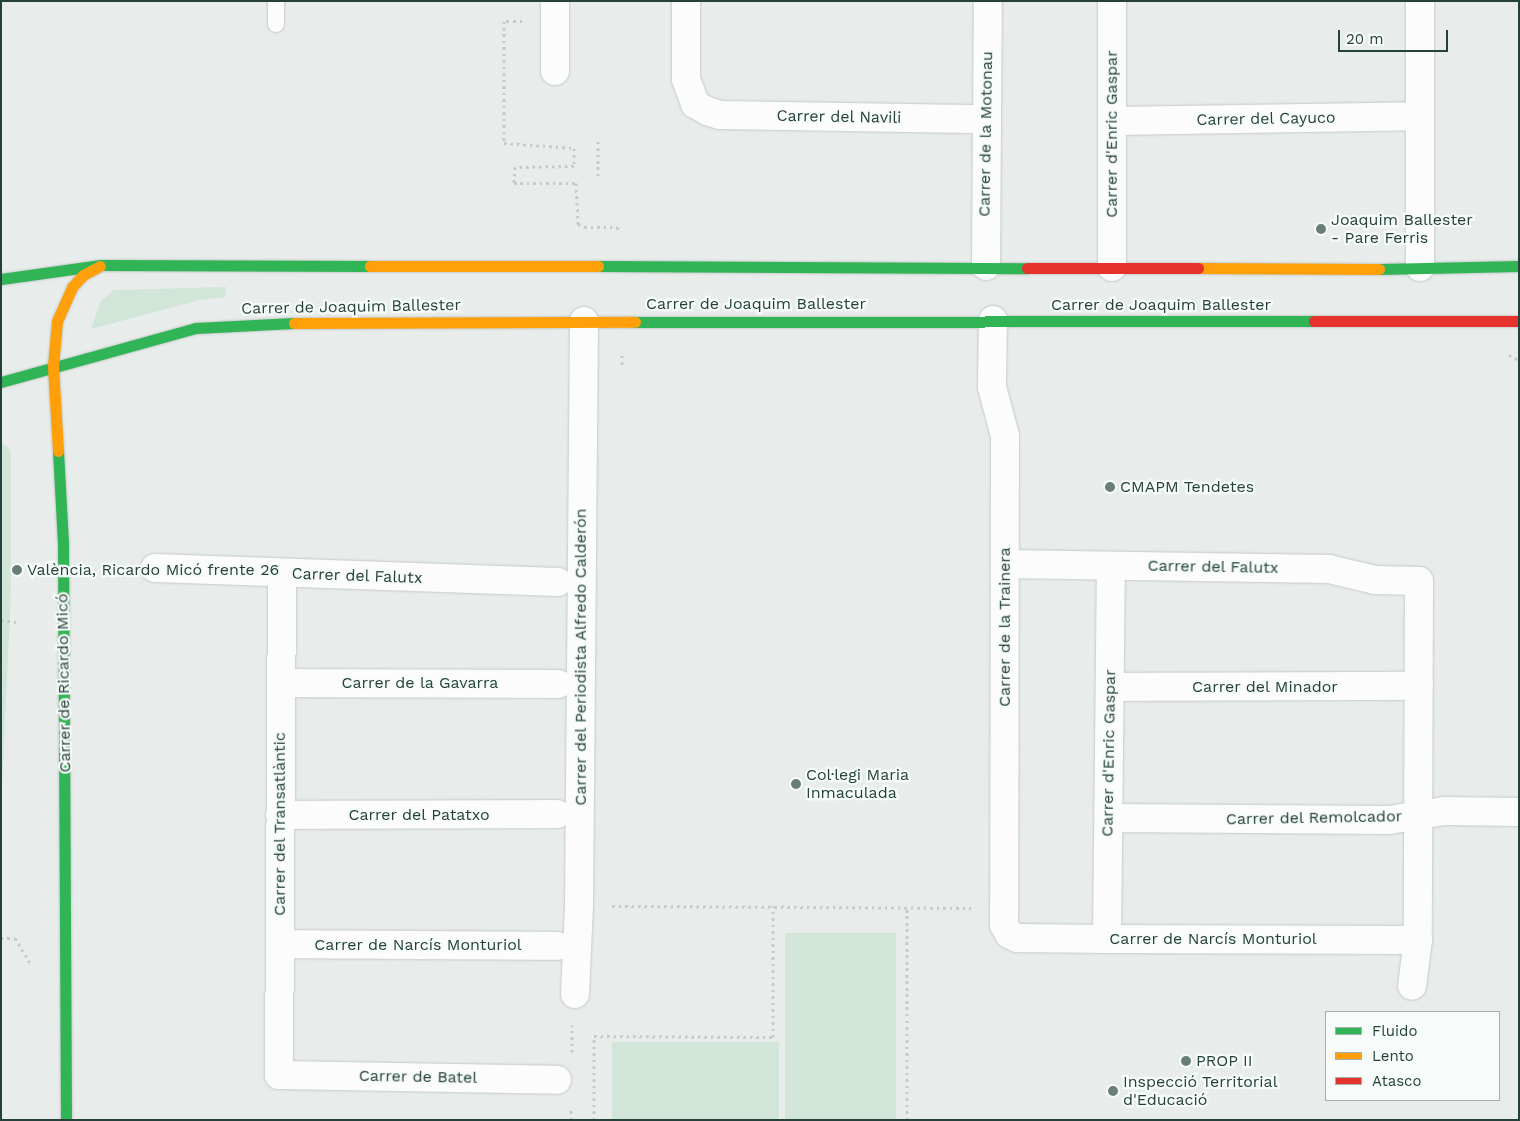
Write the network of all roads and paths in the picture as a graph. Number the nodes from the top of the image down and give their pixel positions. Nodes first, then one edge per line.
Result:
1 (276, 1) edge
2 (555, 1) edge
3 (686, 1) edge
4 (988, 1) edge
5 (1112, 1) edge
6 (1420, 1) edge
7 (504, 21) dead end
8 (276, 24) dead end
9 (555, 71) dead end
10 (1420, 116) junction
11 (986, 119) junction
12 (1112, 121) junction
13 (598, 142) dead end
14 (598, 178) dead end
15 (616, 227) dead end
16 (102, 265) junction
17 (986, 266) junction
18 (1519, 266) edge
19 (1112, 267) junction
20 (1420, 267) junction
21 (1, 279) edge
22 (994, 320) junction
23 (584, 321) junction
24 (1519, 321) edge
25 (53, 366) junction
26 (1, 382) edge
27 (1005, 564) junction
28 (1111, 566) junction
29 (156, 568) dead end
30 (282, 574) junction
31 (558, 582) dead end
32 (1, 620) edge
33 (17, 622) dead end
34 (281, 683) junction
35 (558, 684) dead end
36 (1419, 686) junction
37 (1110, 687) junction
38 (1519, 812) edge
39 (557, 814) dead end
40 (280, 815) junction
41 (1418, 815) junction
42 (1109, 818) junction
43 (612, 906) dead end
44 (773, 906) junction
45 (907, 908) junction
46 (977, 908) dead end
47 (1009, 934) joint
48 (1, 938) edge
49 (1108, 940) junction
50 (1418, 940) junction
51 (280, 944) junction
52 (557, 946) dead end
53 (33, 968) dead end
54 (1412, 986) dead end
55 (575, 994) dead end
56 (279, 1075) joint
57 (557, 1080) dead end
58 (66, 1120) edge
59 (594, 1120) edge
60 (907, 1120) edge

1 - 8 lane
2 - 9 street
3 - 11 street, Carrer del Navili
4 - 11 street, Carrer de la Motonau
5 - 12 street, Carrer d'Enric Gaspar
6 - 10 street
7 - 15 path
10 - 12 street, Carrer del Cayuco
10 - 20 street
11 - 17 street, Carrer de la Motonau
12 - 19 street, Carrer d'Enric Gaspar
13 - 14 path
16 - 17 street
16 - 21 street
16 - 25 street, Carrer de Ricardo Micó
17 - 19 street
18 - 20 street
19 - 20 street
22 - 23 street, Carrer de Joaquim Ballester
22 - 24 street, Carrer de Joaquim Ballester
22 - 27 street, Carrer de la Trainera
23 - 25 street, Carrer de Joaquim Ballester
23 - 55 street, Carrer del Periodista Alfredo Calderón
25 - 26 street, Carrer de Joaquim Ballester
25 - 58 street, Carrer de Ricardo Micó
27 - 28 street, Carrer del Falutx
27 - 47 street, Carrer de la Trainera
28 - 36 street, Carrer del Falutx
28 - 37 street, Carrer d'Enric Gaspar
29 - 30 street, Carrer del Falutx
30 - 31 street, Carrer del Falutx
30 - 34 street, Carrer del Transatlàntic
32 - 33 path
34 - 35 street, Carrer de la Gavarra
34 - 40 street, Carrer del Transatlàntic
36 - 37 street, Carrer del Minador
36 - 41 street
37 - 42 street, Carrer d'Enric Gaspar
38 - 41 street, Carrer del Remolcador
39 - 40 street, Carrer del Patatxo
40 - 51 street, Carrer del Transatlàntic
41 - 42 street, Carrer del Remolcador
41 - 50 street
42 - 49 street, Carrer d'Enric Gaspar
43 - 44 path
44 - 45 path
44 - 59 path
45 - 46 path
45 - 60 path
47 - 49 street, Carrer de Narcís Monturiol
48 - 53 path
49 - 50 street, Carrer de Narcís Monturiol
50 - 54 street
51 - 52 street, Carrer de Narcís Monturiol
51 - 56 street, Carrer del Transatlàntic
56 - 57 street, Carrer de Batel

